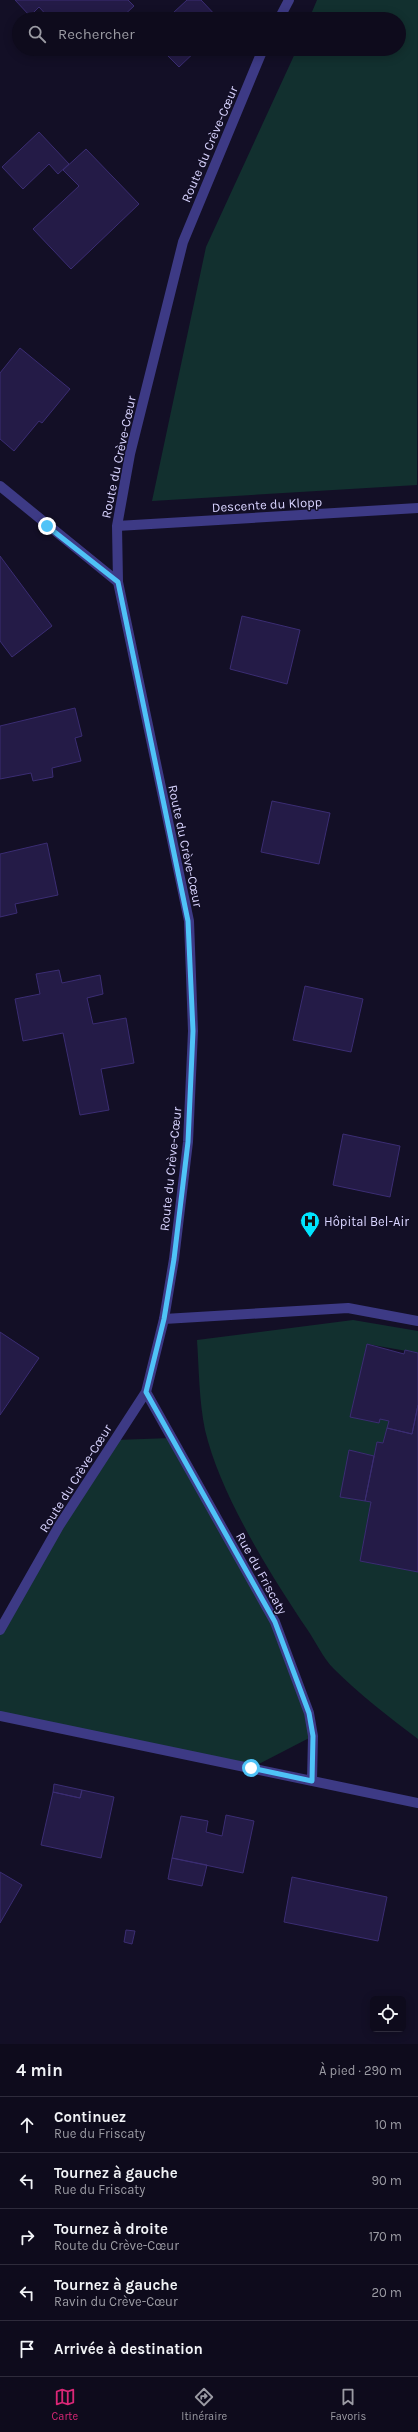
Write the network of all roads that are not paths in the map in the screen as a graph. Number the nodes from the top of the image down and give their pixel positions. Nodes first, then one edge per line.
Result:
1 (289, 0) edge
2 (283, 12) edge
3 (260, 56) edge
4 (0, 486) edge
5 (418, 508) edge
6 (117, 526) junction
7 (118, 582) junction
8 (164, 1319) junction
9 (418, 1321) edge
10 (146, 1392) junction
11 (0, 1630) edge
12 (0, 1716) edge
13 (312, 1781) junction
14 (418, 1803) edge

1 - 2 street
3 - 6 street, Route du Crève-Cœur
4 - 7 street
5 - 6 street, Descente du Klopp
6 - 7 street, Route du Crève-Cœur
7 - 8 street, Route du Crève-Cœur
8 - 9 street
8 - 10 street, Route du Crève-Cœur
10 - 11 street, Route du Crève-Cœur
10 - 13 street, Rue du Friscaty
12 - 13 street
13 - 14 street

